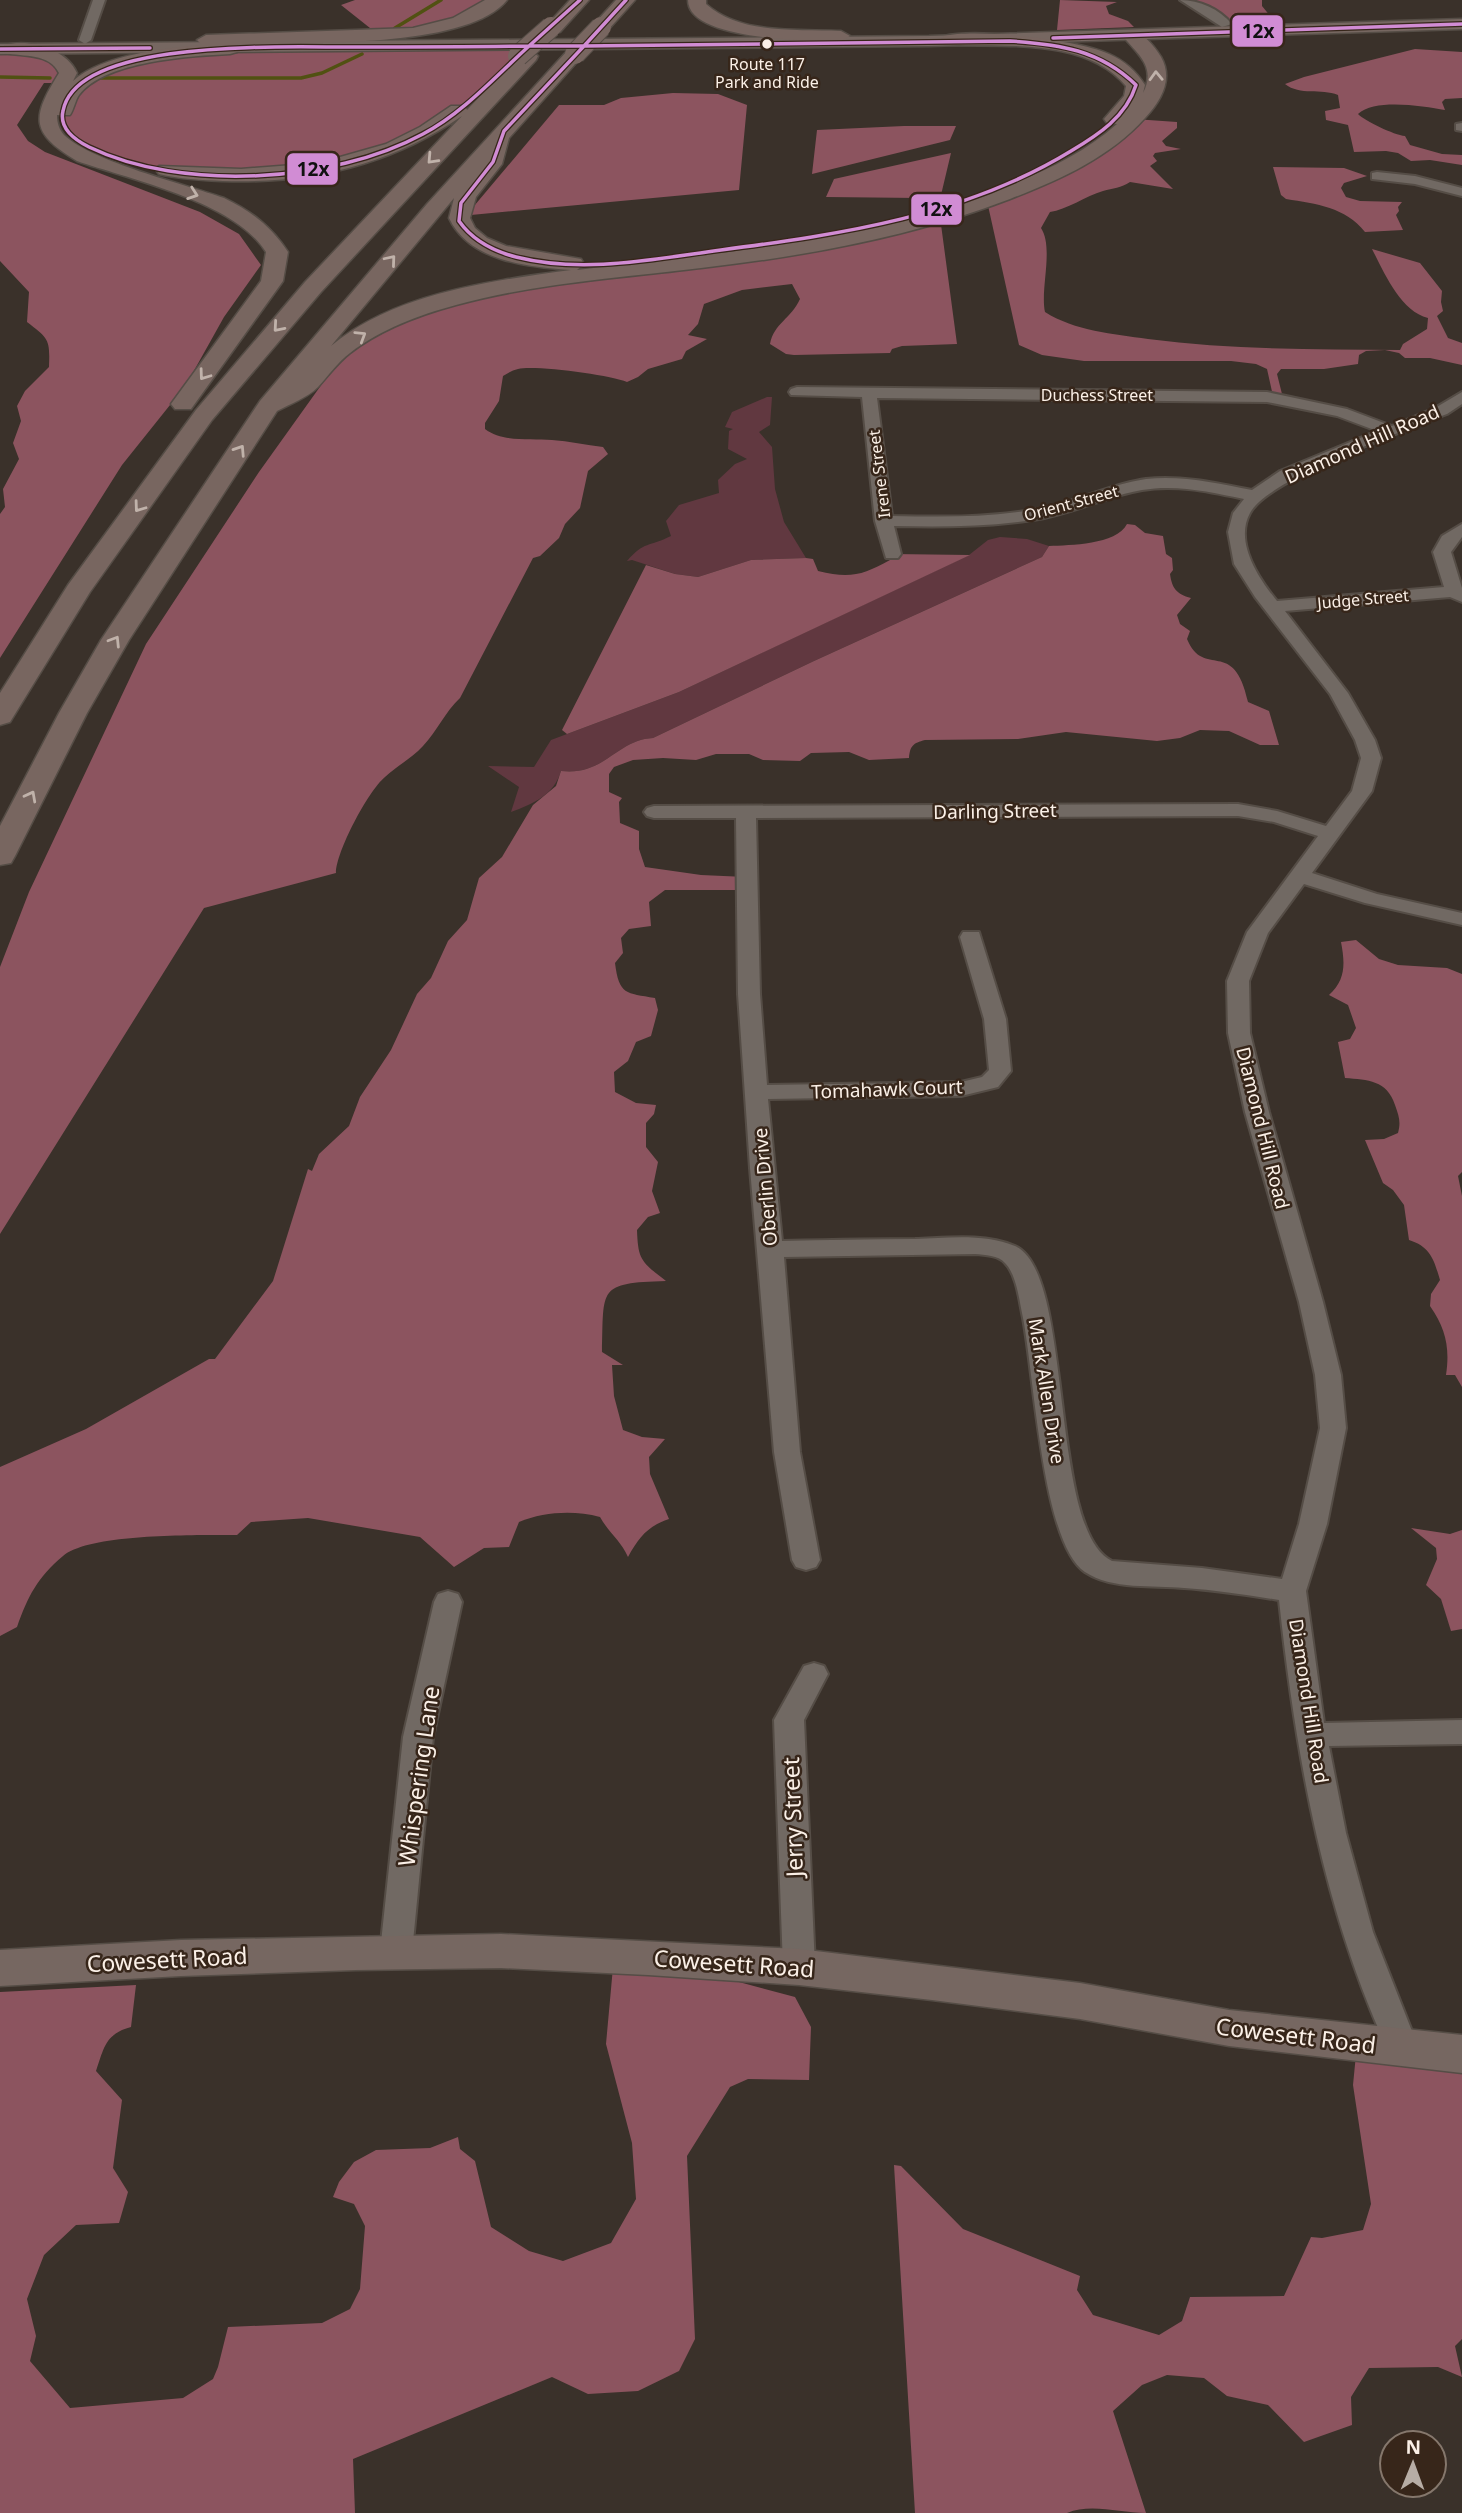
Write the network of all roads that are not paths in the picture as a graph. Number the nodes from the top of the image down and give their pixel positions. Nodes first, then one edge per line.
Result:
1 (99, 0) edge
2 (498, 0) edge
3 (626, 0) edge
4 (697, 0) edge
5 (1186, 0) edge
6 (563, 17) edge
7 (1462, 19) edge
8 (1381, 22) junction
9 (1226, 24) junction
10 (1462, 24) edge
11 (1123, 32) junction
12 (841, 36) junction
13 (202, 40) junction
14 (950, 40) junction
15 (83, 44) junction
16 (4, 46) edge
17 (230, 48) junction
18 (523, 56) junction
19 (68, 73) junction
20 (499, 137) junction
21 (1377, 176) dead end
22 (1462, 192) edge
23 (797, 392) dead end
24 (869, 393) junction
25 (1462, 397) edge
26 (268, 406) junction
27 (171, 421) dead end
28 (1391, 431) junction
29 (137, 471) dead end
30 (1255, 496) junction
31 (884, 522) junction
32 (1462, 529) edge
33 (892, 554) dead end
34 (1458, 594) edge
35 (1272, 607) junction
36 (49, 634) junction
37 (0, 716) edge
38 (654, 812) dead end
39 (746, 812) junction
40 (1332, 834) junction
41 (0, 856) edge
42 (1299, 876) junction
43 (1462, 919) edge
44 (971, 937) dead end
45 (757, 1092) junction
46 (771, 1249) junction
47 (806, 1560) dead end
48 (1292, 1591) junction
49 (448, 1602) dead end
50 (814, 1674) dead end
51 (1462, 1732) edge
52 (1311, 1735) junction
53 (396, 1952) junction
54 (799, 1966) junction
55 (0, 1968) edge
56 (1403, 2049) junction
57 (1462, 2054) edge

1 - 15 street
2 - 13 highway
3 - 20 highway, bridge
4 - 12 highway
5 - 9 street
6 - 18 highway, bridge
7 - 8 main road
8 - 9 main road
8 - 10 main road
8 - 11 main road
9 - 11 main road
11 - 12 main road
11 - 14 main road
26 -> 11 highway
12 - 13 main road
13 - 15 main road
14 - 17 main road
14 - 20 highway
15 - 16 main road
15 - 17 main road
15 - 19 highway
16 - 19 highway
17 - 18 highway
18 -> 36 highway
19 -> 27 highway
26 -> 20 highway
21 - 22 street
23 - 24 street, Duchess Street
24 - 28 street, Duchess Street
24 - 31 street, Irene Street
25 - 28 street, Diamond Hill Road
41 -> 26 highway
28 - 30 street, Diamond Hill Road
29 - 36 highway
30 - 31 street, Orient Street
30 - 35 street, Diamond Hill Road
31 - 33 street, Irene Street
32 - 34 street
34 - 35 street, Judge Street
35 - 40 street, Diamond Hill Road
36 - 37 highway
38 - 39 street, Darling Street
39 - 40 street, Darling Street
39 - 45 street, Oberlin Drive
40 - 42 street, Diamond Hill Road
42 - 43 street
42 - 48 street, Diamond Hill Road
44 - 45 street, Tomahawk Court
45 - 46 street, Oberlin Drive
46 - 47 street, Oberlin Drive
46 - 48 street, Mark Allen Drive
48 - 52 street, Diamond Hill Road
49 - 53 street, Whispering Lane
50 - 54 street, Jerry Street
51 - 52 street
52 - 56 street, Diamond Hill Road
53 - 54 main road, Cowesett Road
53 - 55 main road, Cowesett Road
54 - 56 main road, Cowesett Road
56 - 57 main road, Cowesett Road

